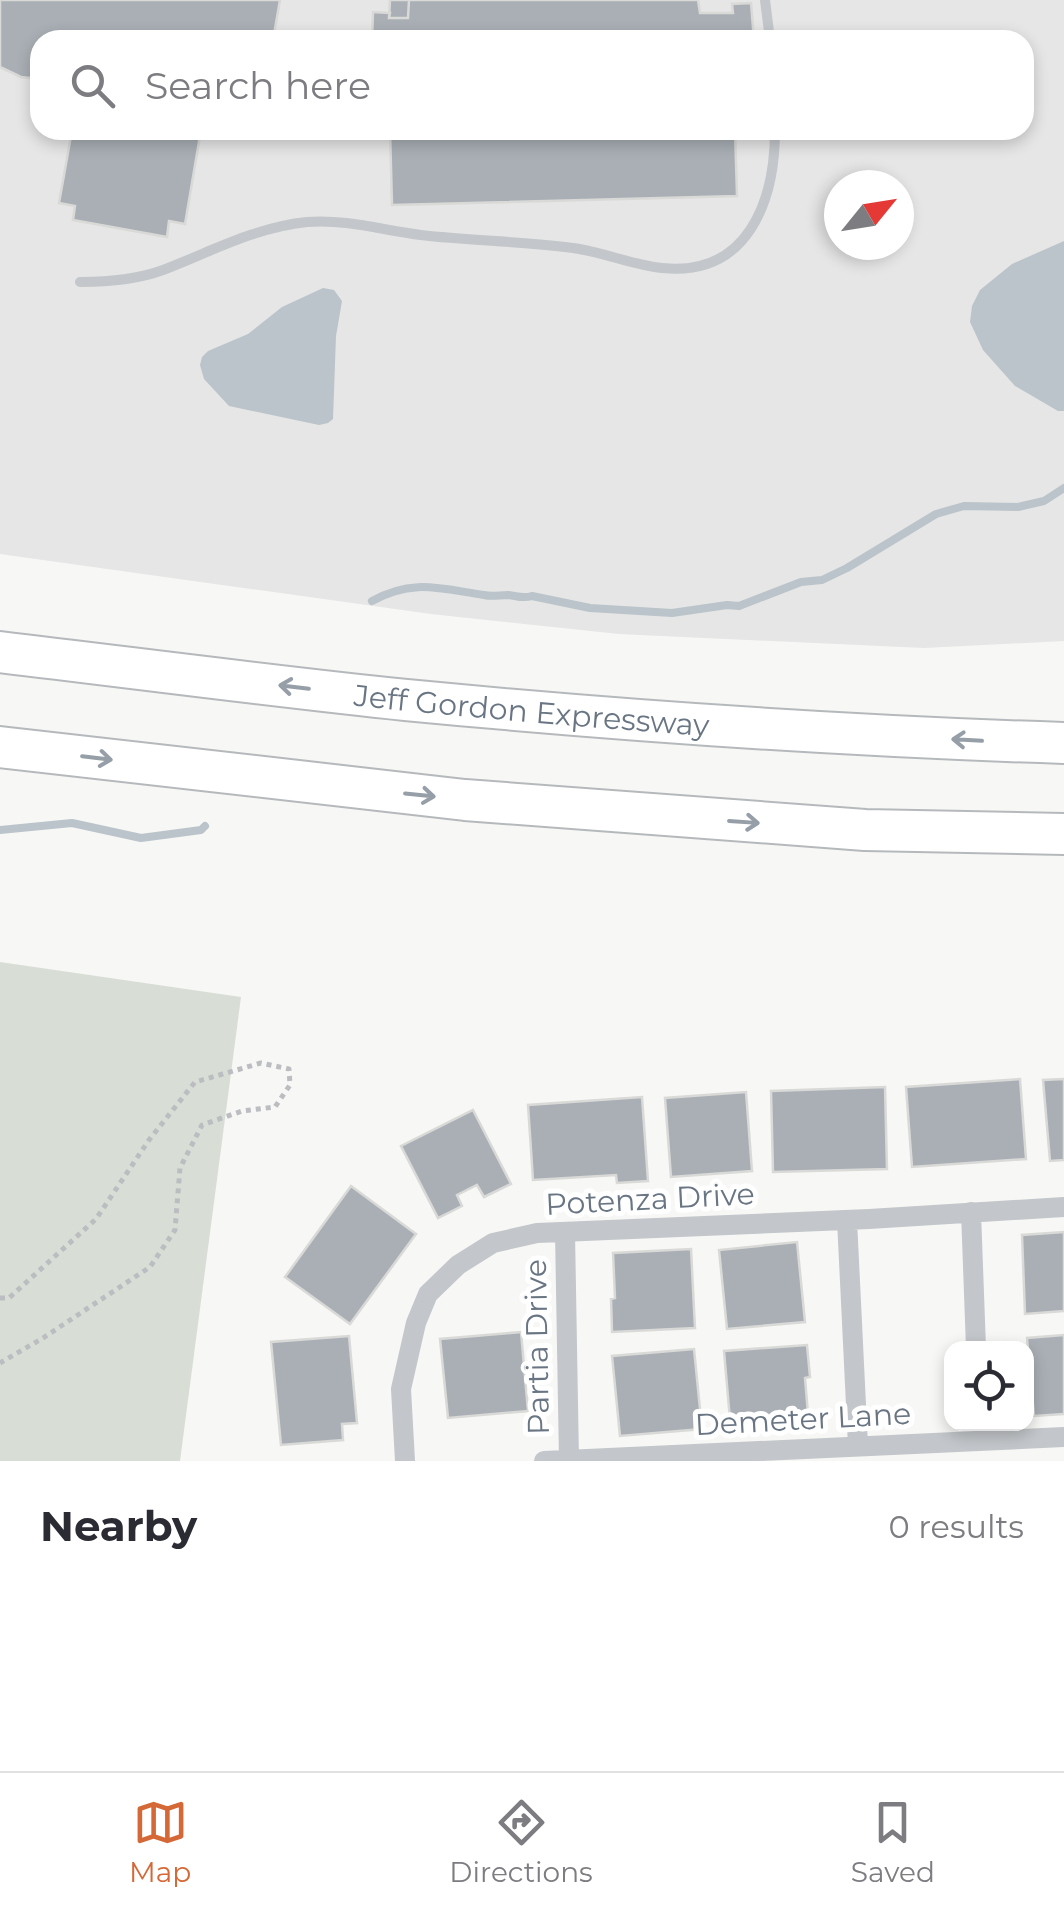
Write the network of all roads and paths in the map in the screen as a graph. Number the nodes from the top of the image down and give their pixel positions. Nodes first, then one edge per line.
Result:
1 (765, 0) edge
2 (769, 30) edge
3 (774, 140) edge
4 (80, 282) dead end
5 (0, 652) edge
6 (1064, 742) edge
7 (0, 747) edge
8 (1064, 834) edge
9 (1064, 1206) edge
10 (971, 1212) junction
11 (848, 1220) junction
12 (565, 1232) junction
13 (0, 1298) edge
14 (976, 1341) edge
15 (0, 1363) edge
16 (979, 1432) edge
17 (1064, 1437) edge
18 (858, 1446) junction
19 (570, 1460) edge
20 (405, 1461) edge
21 (544, 1461) edge

1 - 2 lane
3 - 4 lane
6 -> 5 highway, Jeff Gordon Expressway
7 -> 8 highway
9 - 10 street, Potenza Drive
10 - 11 street, Potenza Drive
10 - 14 street
11 - 12 street, Potenza Drive
11 - 18 street
12 - 19 street, Partia Drive
12 - 20 street, Potenza Drive
13 - 15 path
16 - 17 street, Demeter Lane
16 - 18 street, Demeter Lane
18 - 19 street, Demeter Lane
19 - 21 street, Demeter Lane

